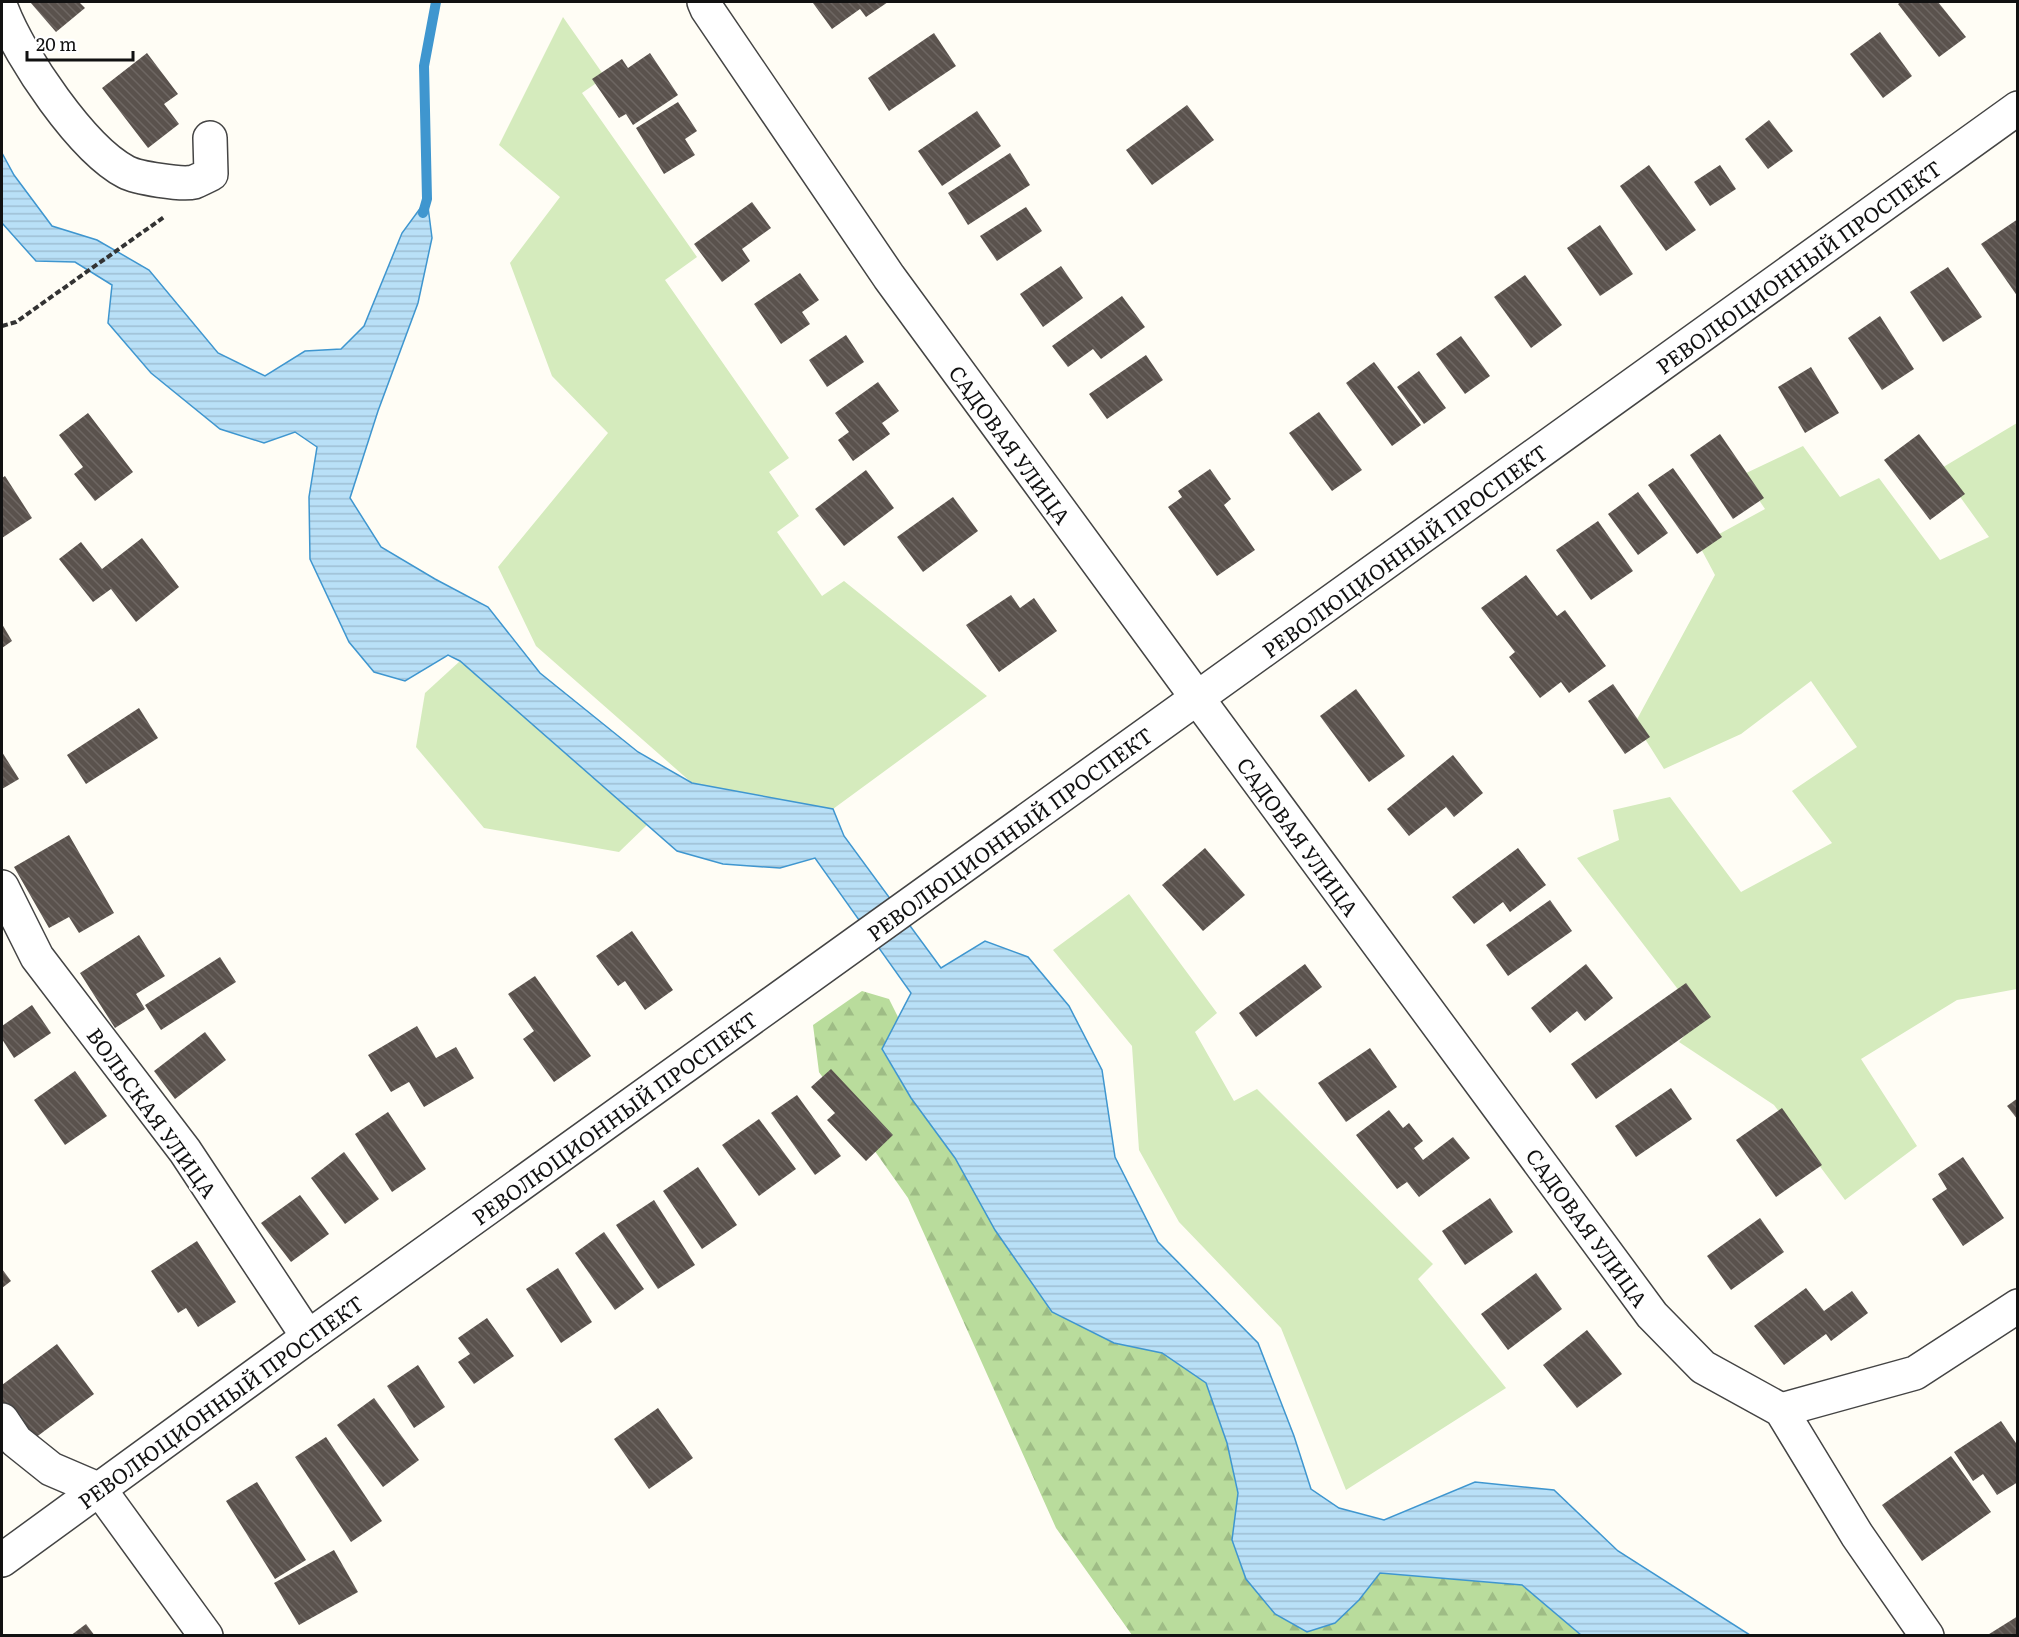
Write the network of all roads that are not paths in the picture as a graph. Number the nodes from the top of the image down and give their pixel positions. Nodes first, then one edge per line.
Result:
1 (704, 2) edge
2 (2, 10) edge
3 (2018, 108) edge
4 (210, 138) dead end
5 (1198, 699) junction
6 (2, 887) edge
7 (2018, 1306) edge
8 (308, 1337) junction
9 (1781, 1410) junction
10 (2, 1420) edge
11 (100, 1490) junction
12 (2, 1560) edge
13 (207, 1635) edge
14 (1927, 1635) edge

1 - 5 street, САДОВАЯ УЛИЦА
2 - 4 street
3 - 5 street, РЕВОЛЮЦИОННЫЙ ПРОСПЕКТ
5 - 8 street, РЕВОЛЮЦИОННЫЙ ПРОСПЕКТ
5 - 9 street, САДОВАЯ УЛИЦА
6 - 8 street, ВОЛЬСКАЯ УЛИЦА
7 - 9 street
8 - 11 street, РЕВОЛЮЦИОННЫЙ ПРОСПЕКТ
9 - 14 street, САДОВАЯ УЛИЦА
10 - 11 street
11 - 12 street, РЕВОЛЮЦИОННЫЙ ПРОСПЕКТ
11 - 13 street

